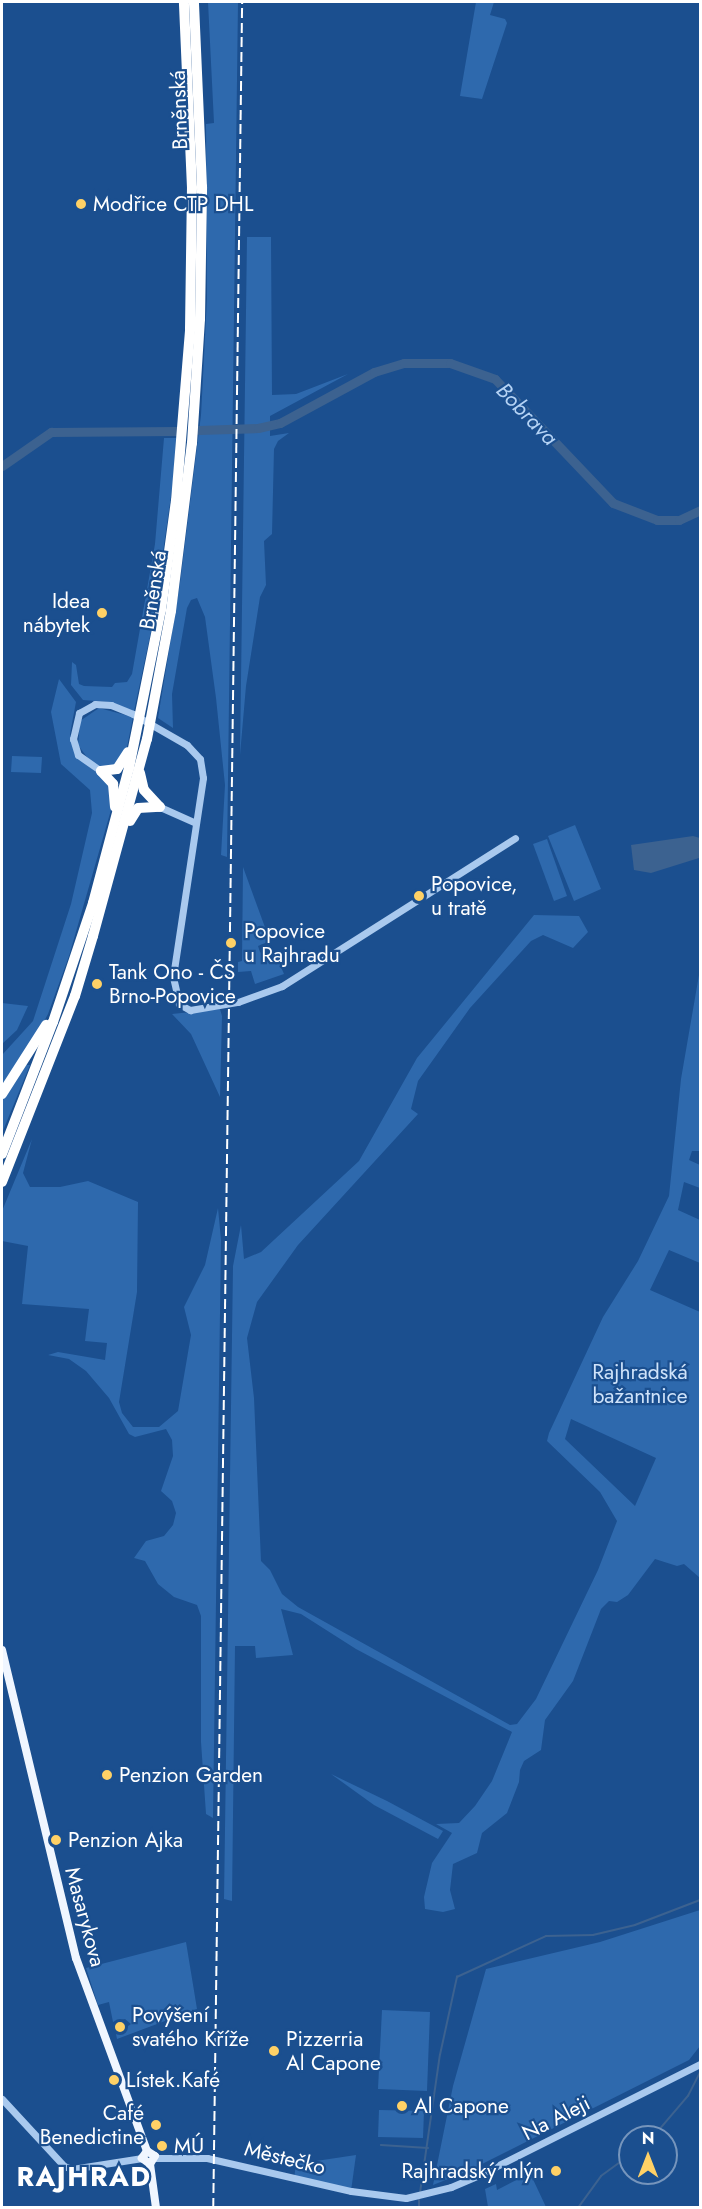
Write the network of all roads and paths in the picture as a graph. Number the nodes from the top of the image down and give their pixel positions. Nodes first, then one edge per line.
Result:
1 (184, 2) edge
2 (194, 2) edge
3 (189, 417) junction
4 (142, 736) junction
5 (140, 766) junction
6 (101, 771) junction
7 (159, 807) junction
8 (196, 823) junction
9 (114, 831) junction
10 (515, 838) dead end
11 (120, 843) junction
12 (68, 978) junction
13 (2, 1094) edge
14 (5, 1158) edge
15 (2, 1180) edge
16 (2, 1650) edge
17 (698, 2066) edge
18 (2, 2099) edge
19 (144, 2154) junction
20 (153, 2161) junction
21 (406, 2198) joint
22 (156, 2208) edge

1 - 3 highway, Brněnská
2 - 3 highway, Brněnská
3 - 4 highway, Brněnská
4 - 5 highway, Brněnská
4 - 6 highway
4 - 9 highway, Brněnská
5 - 7 highway
5 - 11 highway, Brněnská
6 - 8 street
6 - 9 highway
7 - 8 street
7 - 11 highway
8 - 10 street
9 - 12 highway, Brněnská
11 - 14 highway, Brněnská
12 - 13 highway
12 - 14 highway
14 - 15 highway
16 - 19 main road, Masarykova
17 - 21 street, Na Aleji
18 - 19 street
19 - 20 main road, Masarykova
20 - 21 street, Městečko
20 - 22 main road

